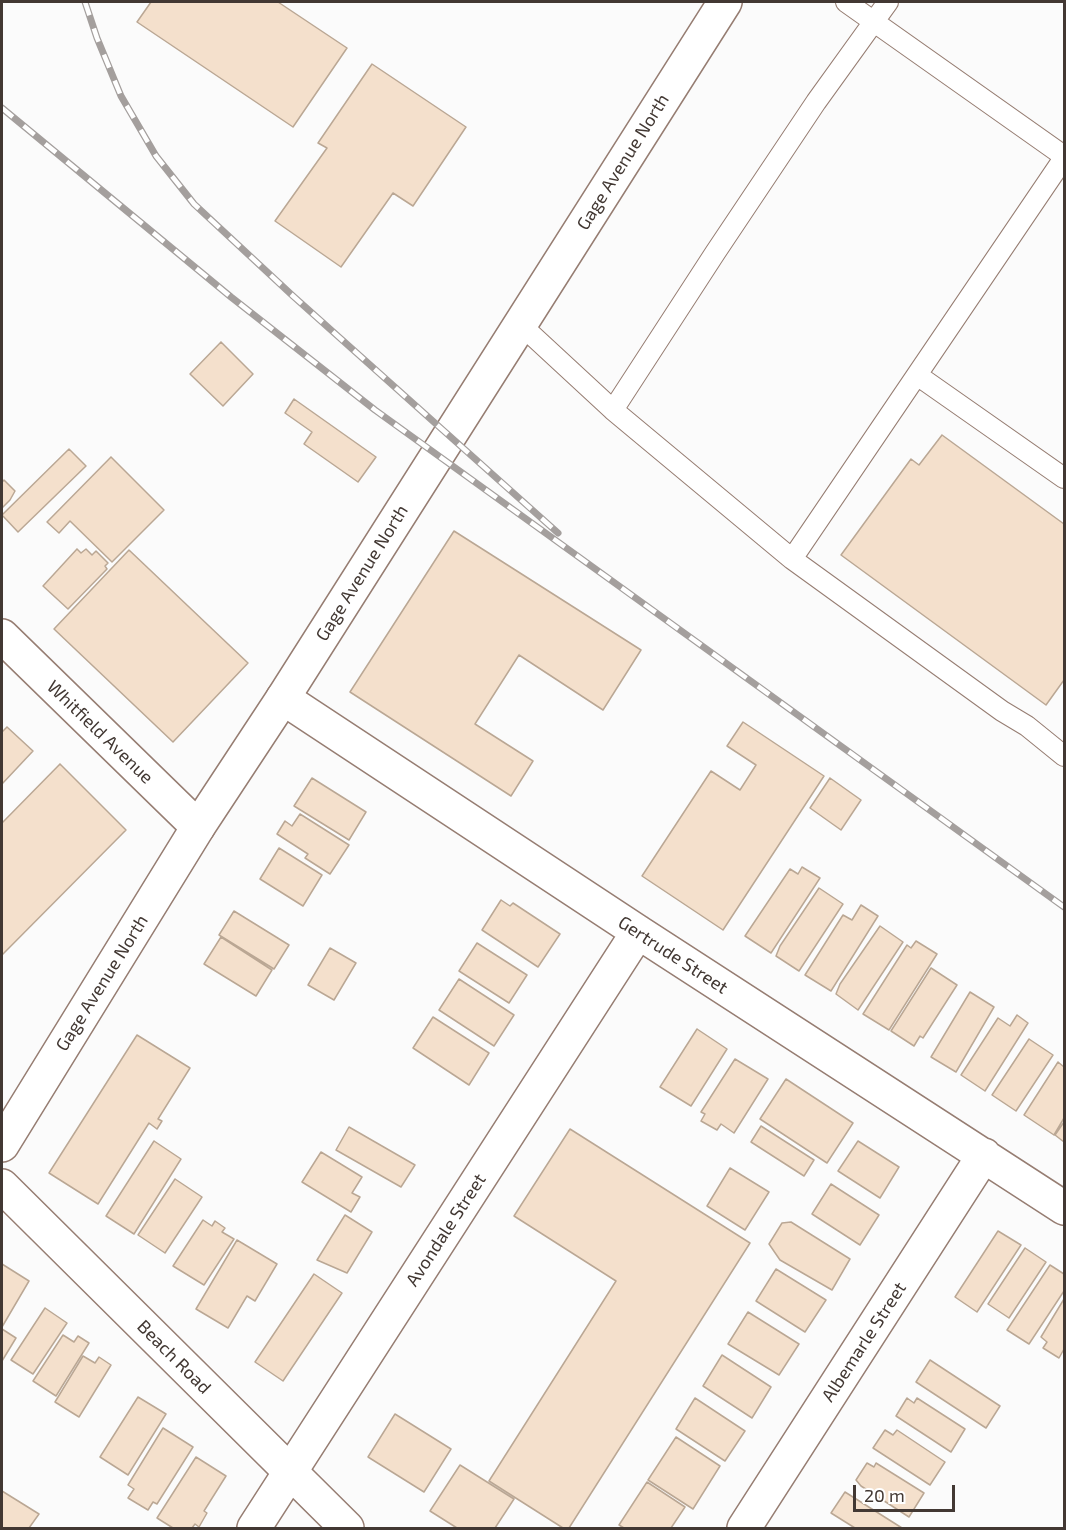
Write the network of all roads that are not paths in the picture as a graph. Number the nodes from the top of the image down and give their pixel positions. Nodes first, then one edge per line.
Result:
1 (725, 2) edge
2 (846, 2) edge
3 (888, 2) edge
4 (873, 21) junction
5 (1065, 157) edge
6 (520, 324) junction
7 (917, 375) junction
8 (613, 410) junction
9 (1065, 478) edge
10 (792, 559) junction
11 (2, 636) edge
12 (283, 698) junction
13 (1065, 756) edge
14 (198, 827) junction
15 (638, 932) junction
16 (2, 1145) edge
17 (984, 1155) junction
18 (2, 1186) edge
19 (1065, 1208) edge
20 (290, 1473) junction
21 (254, 1528) edge
22 (347, 1528) edge
23 (744, 1528) edge

1 - 6 street, Gage Avenue North
2 - 4 lane
3 - 4 lane
4 - 5 lane
4 - 8 lane
5 - 7 lane
6 - 8 lane
6 - 12 street, Gage Avenue North
7 - 9 lane
7 - 10 lane
8 - 10 lane
10 - 13 lane
11 - 14 street, Whitfield Avenue
12 - 14 street, Gage Avenue North
12 - 15 street, Gertrude Street
14 - 16 street, Gage Avenue North
15 - 17 street, Gertrude Street
15 - 20 street, Avondale Street
17 - 19 street, Gertrude Street
17 - 23 street, Albemarle Street
18 - 20 street, Beach Road
20 - 21 street, Avondale Street
20 - 22 street, Beach Road

